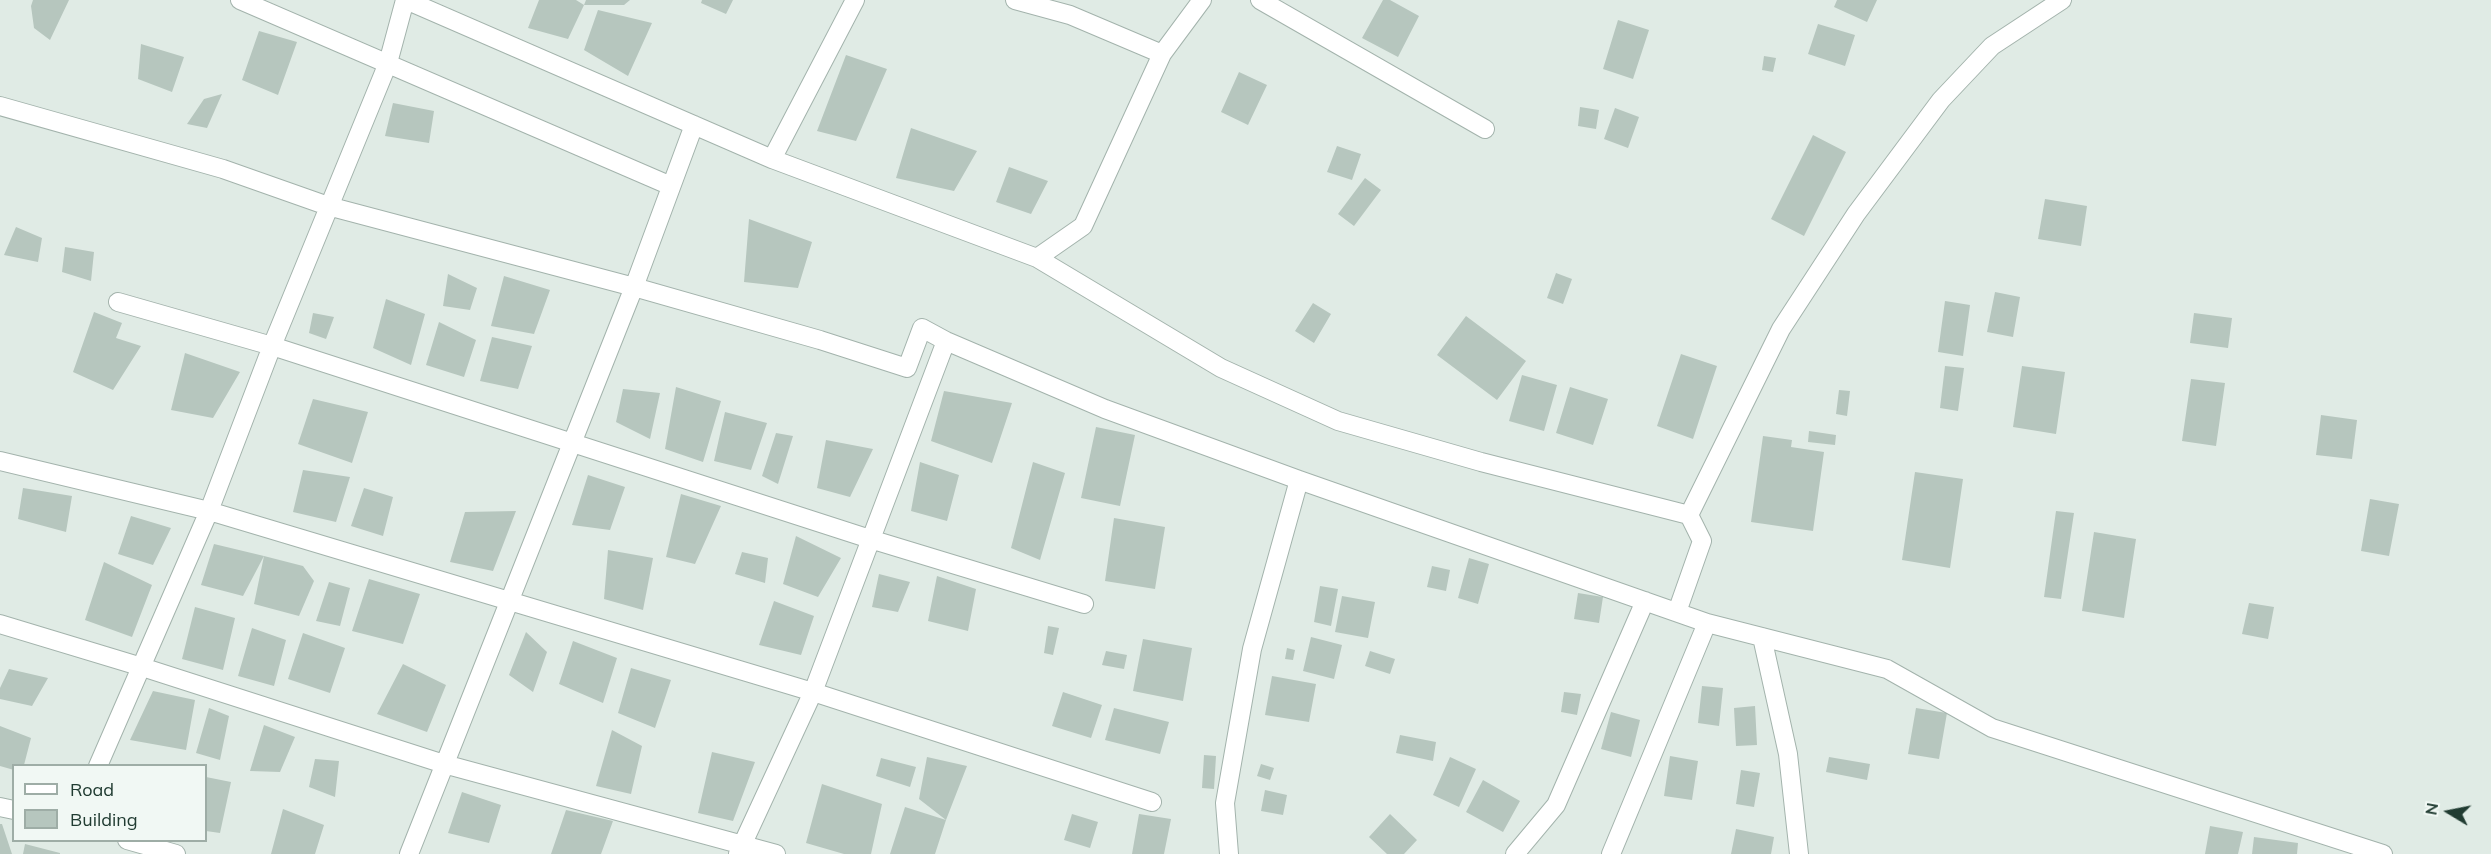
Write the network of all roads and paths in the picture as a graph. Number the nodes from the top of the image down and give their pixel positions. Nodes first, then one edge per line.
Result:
1 (240, 0) edge
2 (406, 0) edge
3 (855, 0) edge
4 (1015, 0) edge
5 (1202, 0) edge
6 (1260, 0) edge
7 (2062, 0) edge
8 (1162, 54) junction
9 (388, 63) junction
10 (0, 106) edge
11 (694, 125) junction
12 (1485, 129) dead end
13 (772, 159) junction
14 (671, 186) junction
15 (328, 206) junction
16 (1037, 258) junction
17 (634, 286) junction
18 (118, 302) dead end
19 (946, 341) junction
20 (272, 346) junction
21 (572, 443) junction
22 (0, 461) edge
23 (1299, 480) junction
24 (209, 511) junction
25 (1689, 515) junction
26 (870, 539) junction
27 (509, 600) junction
28 (1645, 601) junction
29 (1084, 604) dead end
30 (1677, 612) junction
31 (1707, 623) junction
32 (0, 624) edge
33 (1762, 637) junction
34 (142, 667) junction
35 (813, 692) junction
36 (98, 764) edge
37 (444, 764) junction
38 (1152, 802) dead end
39 (134, 842) edge
40 (740, 849) edge
41 (176, 854) edge
42 (409, 854) edge
43 (776, 854) edge
44 (1229, 854) edge
45 (1515, 854) edge
46 (1611, 854) edge
47 (1798, 854) edge
48 (2383, 854) edge

1 - 9 street
2 - 9 street
2 - 11 street
3 - 13 street
4 - 8 street
5 - 8 street
6 - 12 street
7 - 25 street
8 - 16 street
9 - 14 street
9 - 15 street
10 - 15 street
11 - 13 street
11 - 14 street
13 - 16 street
14 - 17 street
15 - 17 street
15 - 20 street
16 - 25 street
17 - 19 street
17 - 21 street
18 - 20 street
19 - 23 street
19 - 26 street
20 - 21 street
20 - 24 street
21 - 26 street
21 - 27 street
22 - 24 street
23 - 28 street
23 - 44 street
24 - 27 street
24 - 34 street
25 - 30 street
26 - 29 street
26 - 35 street
27 - 35 street
27 - 37 street
28 - 30 street
28 - 45 street
30 - 31 street
31 - 33 street
31 - 46 street
32 - 34 street
33 - 47 street
33 - 48 street
34 - 36 street
34 - 37 street
35 - 38 street
35 - 40 street
37 - 40 street
37 - 42 street
39 - 41 street
40 - 43 street

